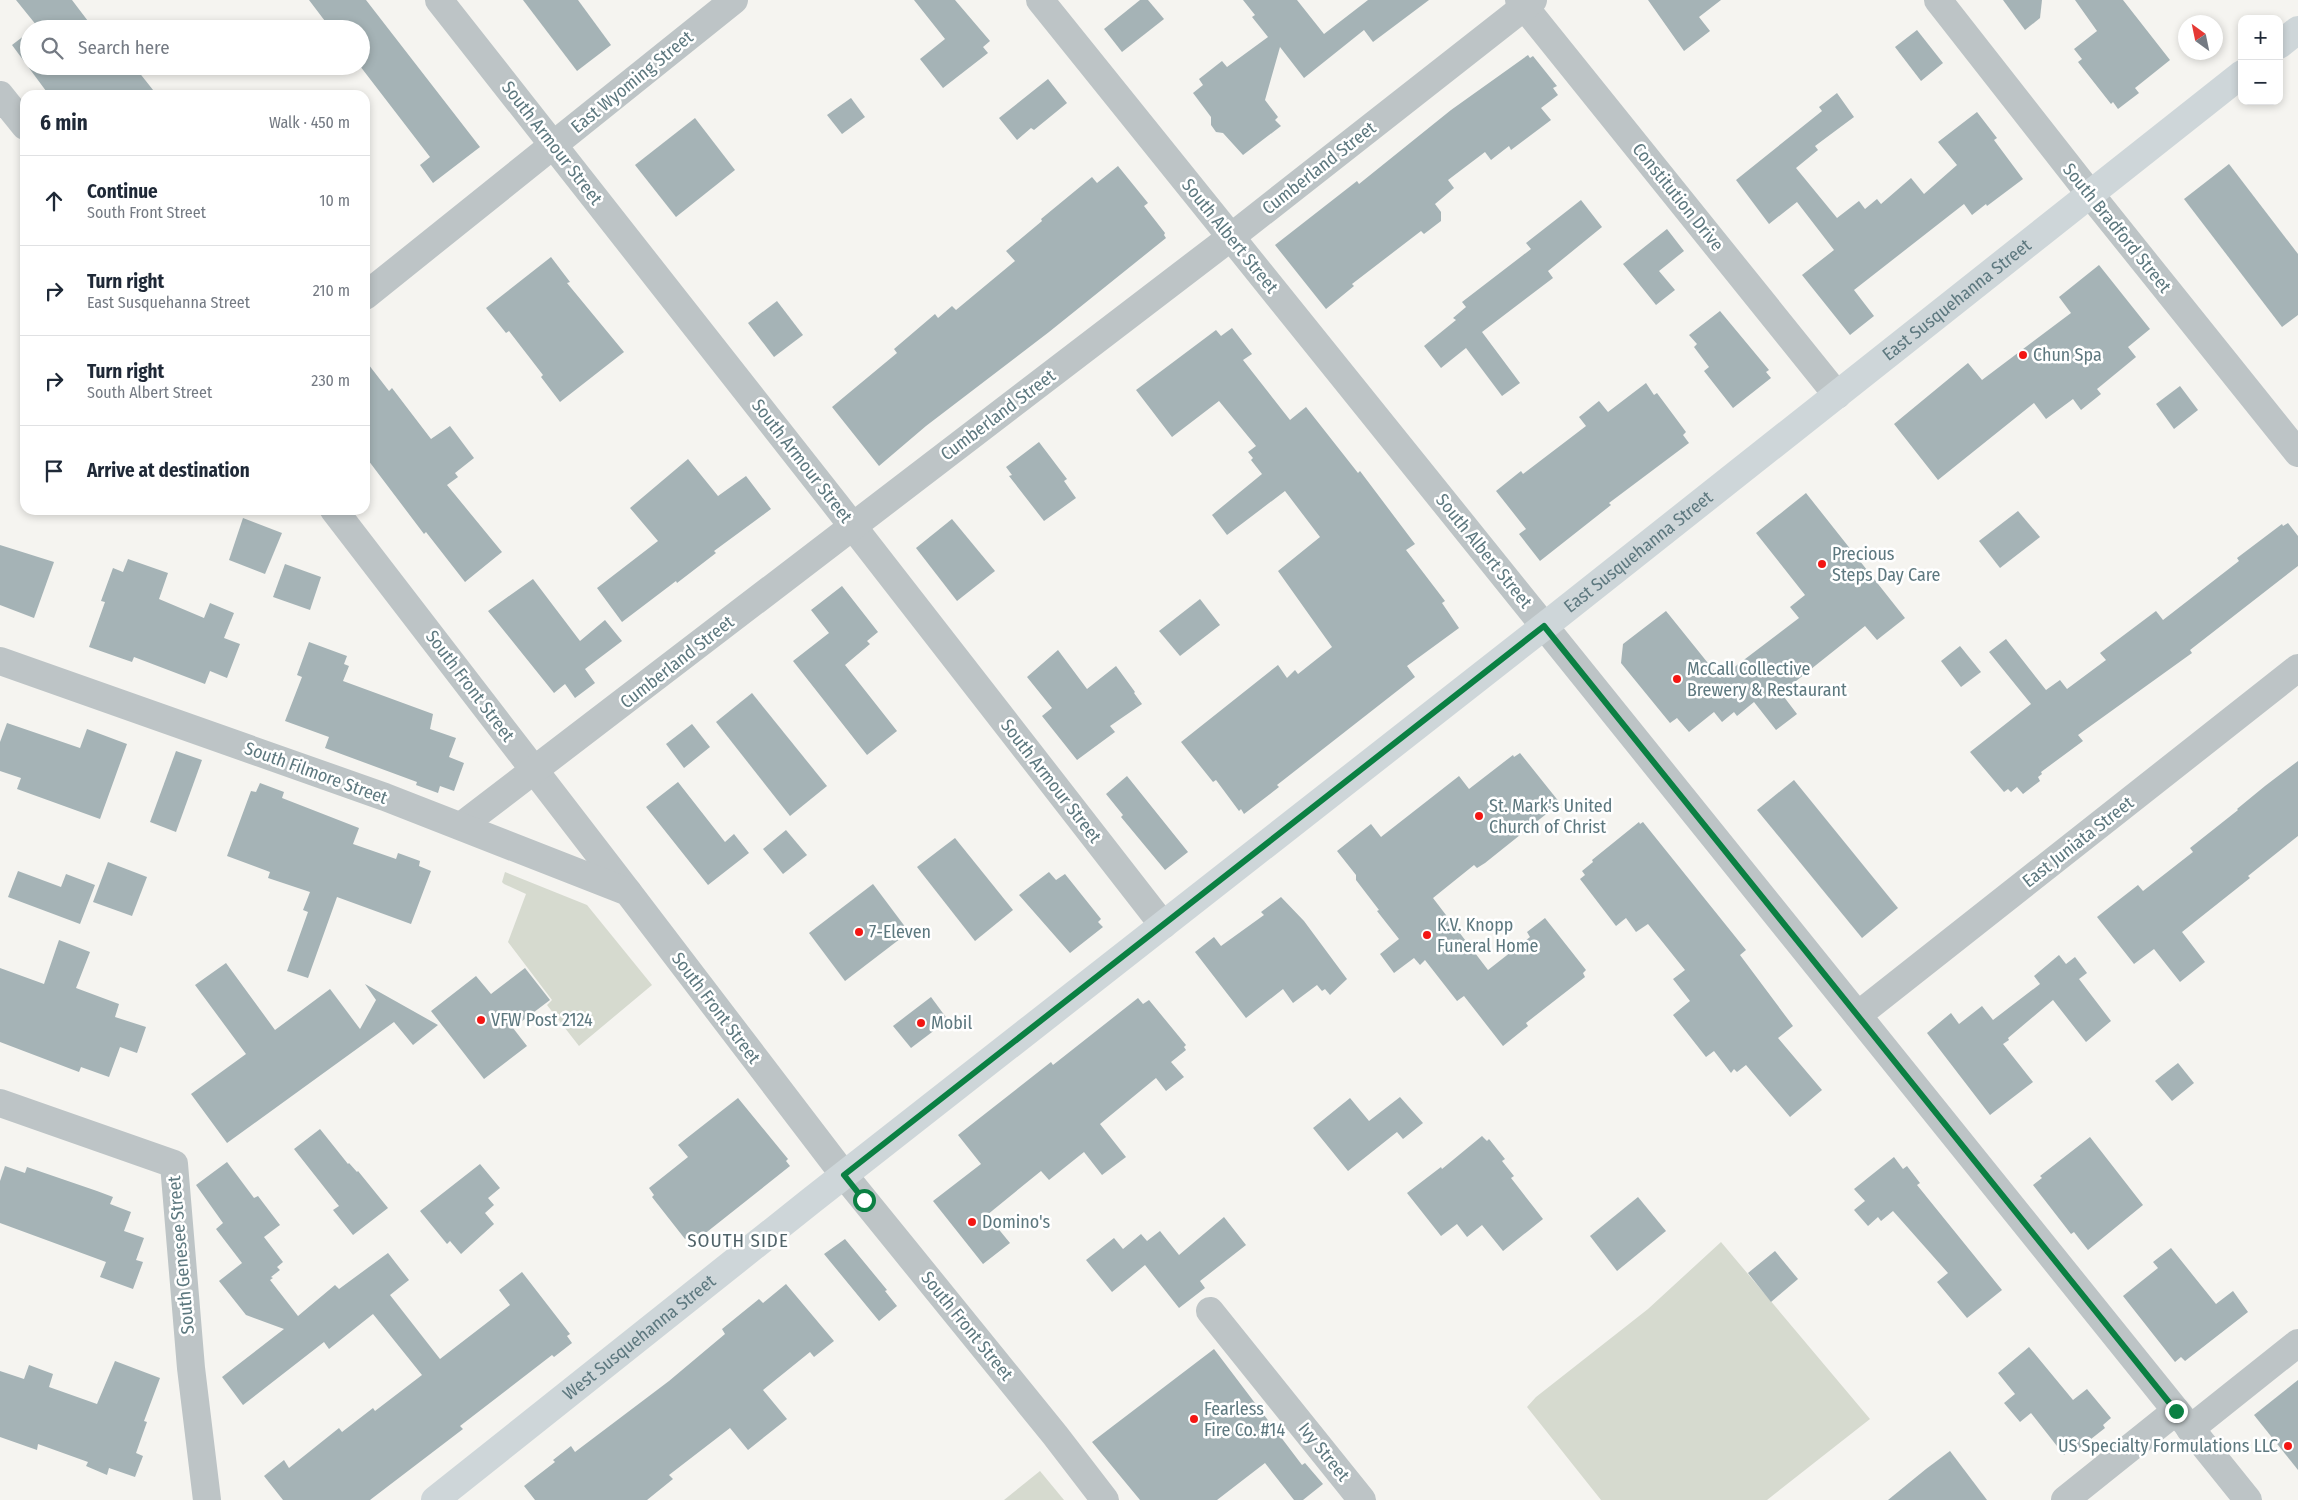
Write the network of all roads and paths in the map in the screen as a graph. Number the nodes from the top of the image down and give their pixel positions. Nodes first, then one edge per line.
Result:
1 (439, 0) edge
2 (734, 0) edge
3 (1040, 0) edge
4 (1938, 0) edge
5 (1525, 2) edge
6 (2298, 30) edge
7 (2283, 42) edge
8 (2238, 77) edge
9 (0, 95) edge
10 (20, 120) edge
11 (553, 145) junction
12 (2090, 194) junction
13 (1231, 237) junction
14 (370, 292) edge
15 (1837, 394) junction
16 (2298, 453) edge
17 (338, 515) edge
18 (853, 526) junction
19 (1544, 626) junction
20 (0, 661) edge
21 (2298, 668) edge
22 (535, 770) junction
23 (461, 826) junction
24 (628, 892) junction
25 (1163, 925) junction
26 (1858, 1015) junction
27 (0, 1103) edge
28 (844, 1175) junction
29 (1210, 1311) dead end
30 (2298, 1343) edge
31 (2183, 1420) junction
32 (206, 1500) edge
33 (435, 1500) edge
34 (1105, 1500) edge
35 (1362, 1500) edge
36 (2065, 1500) edge
37 (2248, 1500) edge

1 - 11 street, South Armour Street
2 - 11 street, East Wyoming Street
3 - 13 street, South Albert Street
4 - 12 street, South Bradford Street
5 - 13 street, Cumberland Street
5 - 15 street, Constitution Drive
6 - 7 main road
8 - 12 main road, East Susquehanna Street
9 - 10 street
11 - 14 street, East Wyoming Street
11 - 18 street, South Armour Street
12 - 15 main road, East Susquehanna Street
12 - 16 street, South Bradford Street
13 - 18 street, Cumberland Street
13 - 19 street, South Albert Street
15 - 19 main road, East Susquehanna Street
17 - 22 street, South Front Street
18 - 22 street, Cumberland Street
18 - 25 street, South Armour Street
19 - 25 main road, East Susquehanna Street
19 - 26 street, South Albert Street
20 - 23 street, South Filmore Street
21 - 26 street, East Juniata Street
22 - 23 street, Cumberland Street
22 - 24 street, South Front Street
23 - 24 street, South Filmore Street
24 - 28 street, South Front Street
25 - 28 main road, East Susquehanna Street
26 - 31 street, South Albert Street
27 - 32 street, South Genesee Street
28 - 33 main road, West Susquehanna Street
28 - 34 street, South Front Street
29 - 35 street, Ivy Street
30 - 31 street
31 - 36 street
31 - 37 street, South Albert Street

